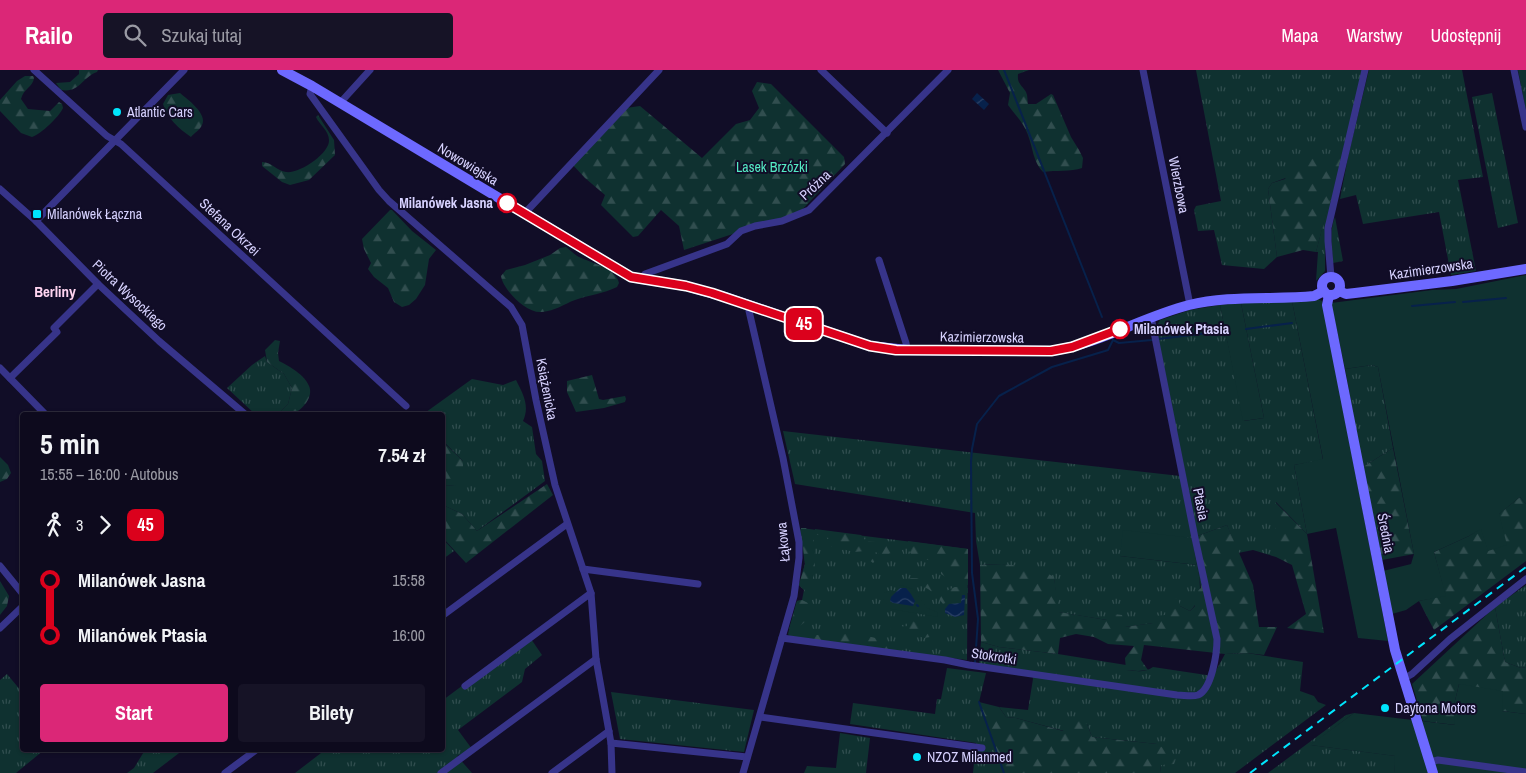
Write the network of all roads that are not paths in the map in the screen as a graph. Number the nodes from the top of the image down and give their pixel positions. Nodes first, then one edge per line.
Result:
1 (34, 70) edge
2 (184, 70) edge
3 (282, 70) edge
4 (370, 70) edge
5 (659, 70) edge
6 (821, 70) edge
7 (948, 70) edge
8 (1143, 70) edge
9 (1365, 70) edge
10 (1514, 70) edge
11 (312, 86) junction
12 (340, 103) junction
13 (1526, 127) edge
14 (887, 133) junction
15 (116, 140) junction
16 (0, 189) edge
17 (524, 214) junction
18 (36, 221) junction
19 (879, 260) dead end
20 (1526, 269) edge
21 (1331, 277) junction
22 (641, 279) junction
23 (98, 284) junction
24 (1339, 291) junction
25 (1326, 293) junction
26 (1190, 305) junction
27 (750, 306) junction
28 (1151, 317) junction
29 (907, 350) junction
30 (0, 368) edge
31 (10, 378) junction
32 (406, 406) dead end
33 (43, 412) edge
34 (243, 412) edge
35 (567, 524) junction
36 (0, 566) edge
37 (583, 569) junction
38 (1526, 579) edge
39 (698, 584) dead end
40 (20, 591) edge
41 (591, 593) junction
42 (20, 609) edge
43 (445, 614) edge
44 (0, 628) edge
45 (782, 638) junction
46 (596, 659) junction
47 (1404, 679) junction
48 (465, 686) dead end
49 (1201, 693) joint
50 (760, 717) junction
51 (609, 731) junction
52 (611, 743) junction
53 (982, 748) dead end
54 (253, 752) edge
55 (747, 757) junction
56 (1430, 762) junction
57 (1526, 772) edge
58 (225, 773) edge
59 (441, 773) edge
60 (552, 773) edge
61 (612, 773) edge
62 (743, 773) edge
63 (1433, 773) edge

1 - 15 street, Stefana Okrzei
2 - 15 street
3 - 11 street, Nowowiejska
4 - 12 street
5 - 17 street
6 - 14 street
7 - 14 street, Próżna
8 - 26 street, Wierzbowa
9 - 21 street
10 - 13 street
11 - 12 street, Nowowiejska
11 - 35 street, Książenicka
12 - 17 street, Nowowiejska
14 - 22 street, Próżna
15 - 18 street
15 - 32 street, Stefana Okrzei
16 - 18 street, Piotra Wysockiego
17 - 22 street, Nowowiejska
18 - 23 street, Piotra Wysockiego
19 - 29 street
20 - 24 street, Kazimierzowska
21 - 24 street
21 - 25 street
22 - 27 street, Kazimierzowska
23 - 31 street
23 - 34 street, Piotra Wysockiego
24 - 25 street
25 - 26 street, Kazimierzowska
25 - 47 street, Średnia
26 - 28 street, Kazimierzowska
27 - 29 street, Kazimierzowska
27 - 45 street, Łąkowa
28 - 29 street, Kazimierzowska
28 - 49 street, Ptasia
30 - 31 street
31 - 33 street
35 - 37 street, Książenicka
35 - 43 street
36 - 40 street
37 - 39 street
37 - 41 street, Książenicka
38 - 47 street
41 - 46 street, Książenicka
41 - 48 street
42 - 44 street
45 - 49 street, Stokrotki
45 - 50 street, Łąkowa
46 - 51 street, Książenicka
46 - 59 street
47 - 56 street, Średnia
50 - 53 street
50 - 55 street, Łąkowa
51 - 52 street, Książenicka
51 - 60 street
52 - 55 street
52 - 61 street, Książenicka
54 - 58 street
55 - 62 street, Łąkowa
56 - 57 street
56 - 63 street, Średnia

